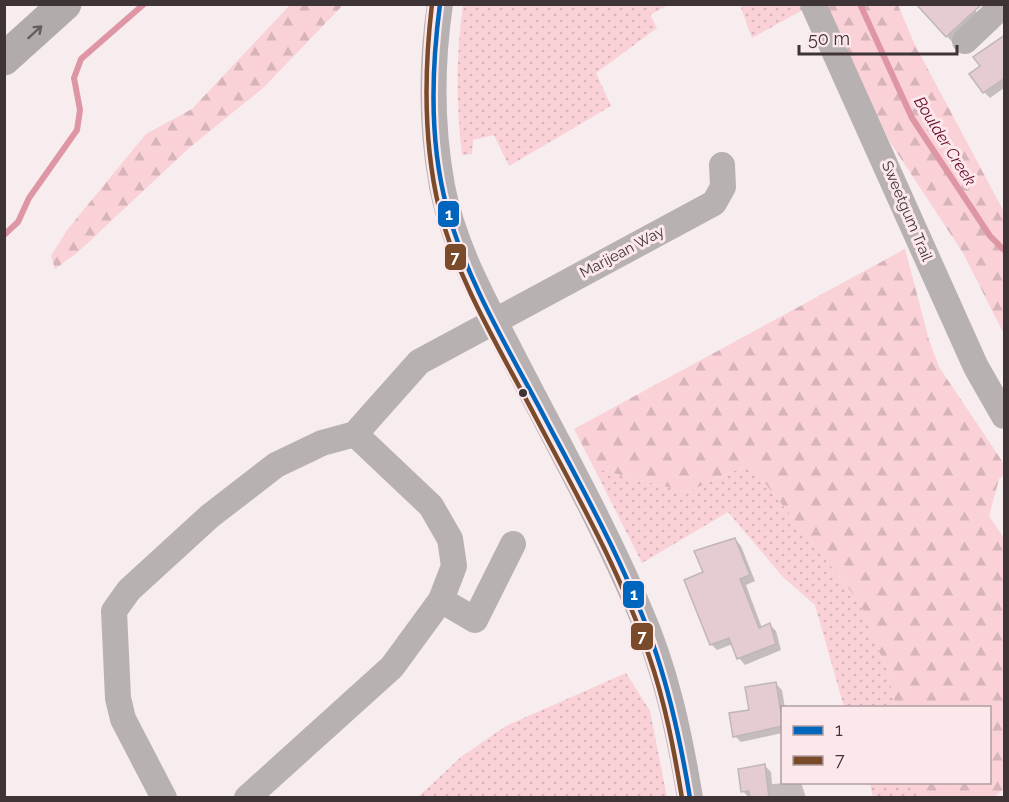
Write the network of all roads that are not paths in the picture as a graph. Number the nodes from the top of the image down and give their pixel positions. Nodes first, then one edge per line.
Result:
1 (65, 4) edge
2 (440, 4) edge
3 (813, 4) edge
4 (1004, 4) edge
5 (965, 41) dead end
6 (4, 59) edge
7 (722, 165) dead end
8 (495, 321) junction
9 (1005, 416) edge
10 (356, 434) junction
11 (513, 544) dead end
12 (441, 600) junction
13 (164, 798) edge
14 (247, 798) edge
15 (690, 798) edge

6 -> 1 main road
2 - 8 street
3 - 9 street, Sweetgum Trail
4 - 5 street
7 - 8 street, Marijean Way
8 - 10 street, Marijean Way
8 - 15 street
10 - 12 street
10 - 13 street
11 - 12 street
12 - 14 street

